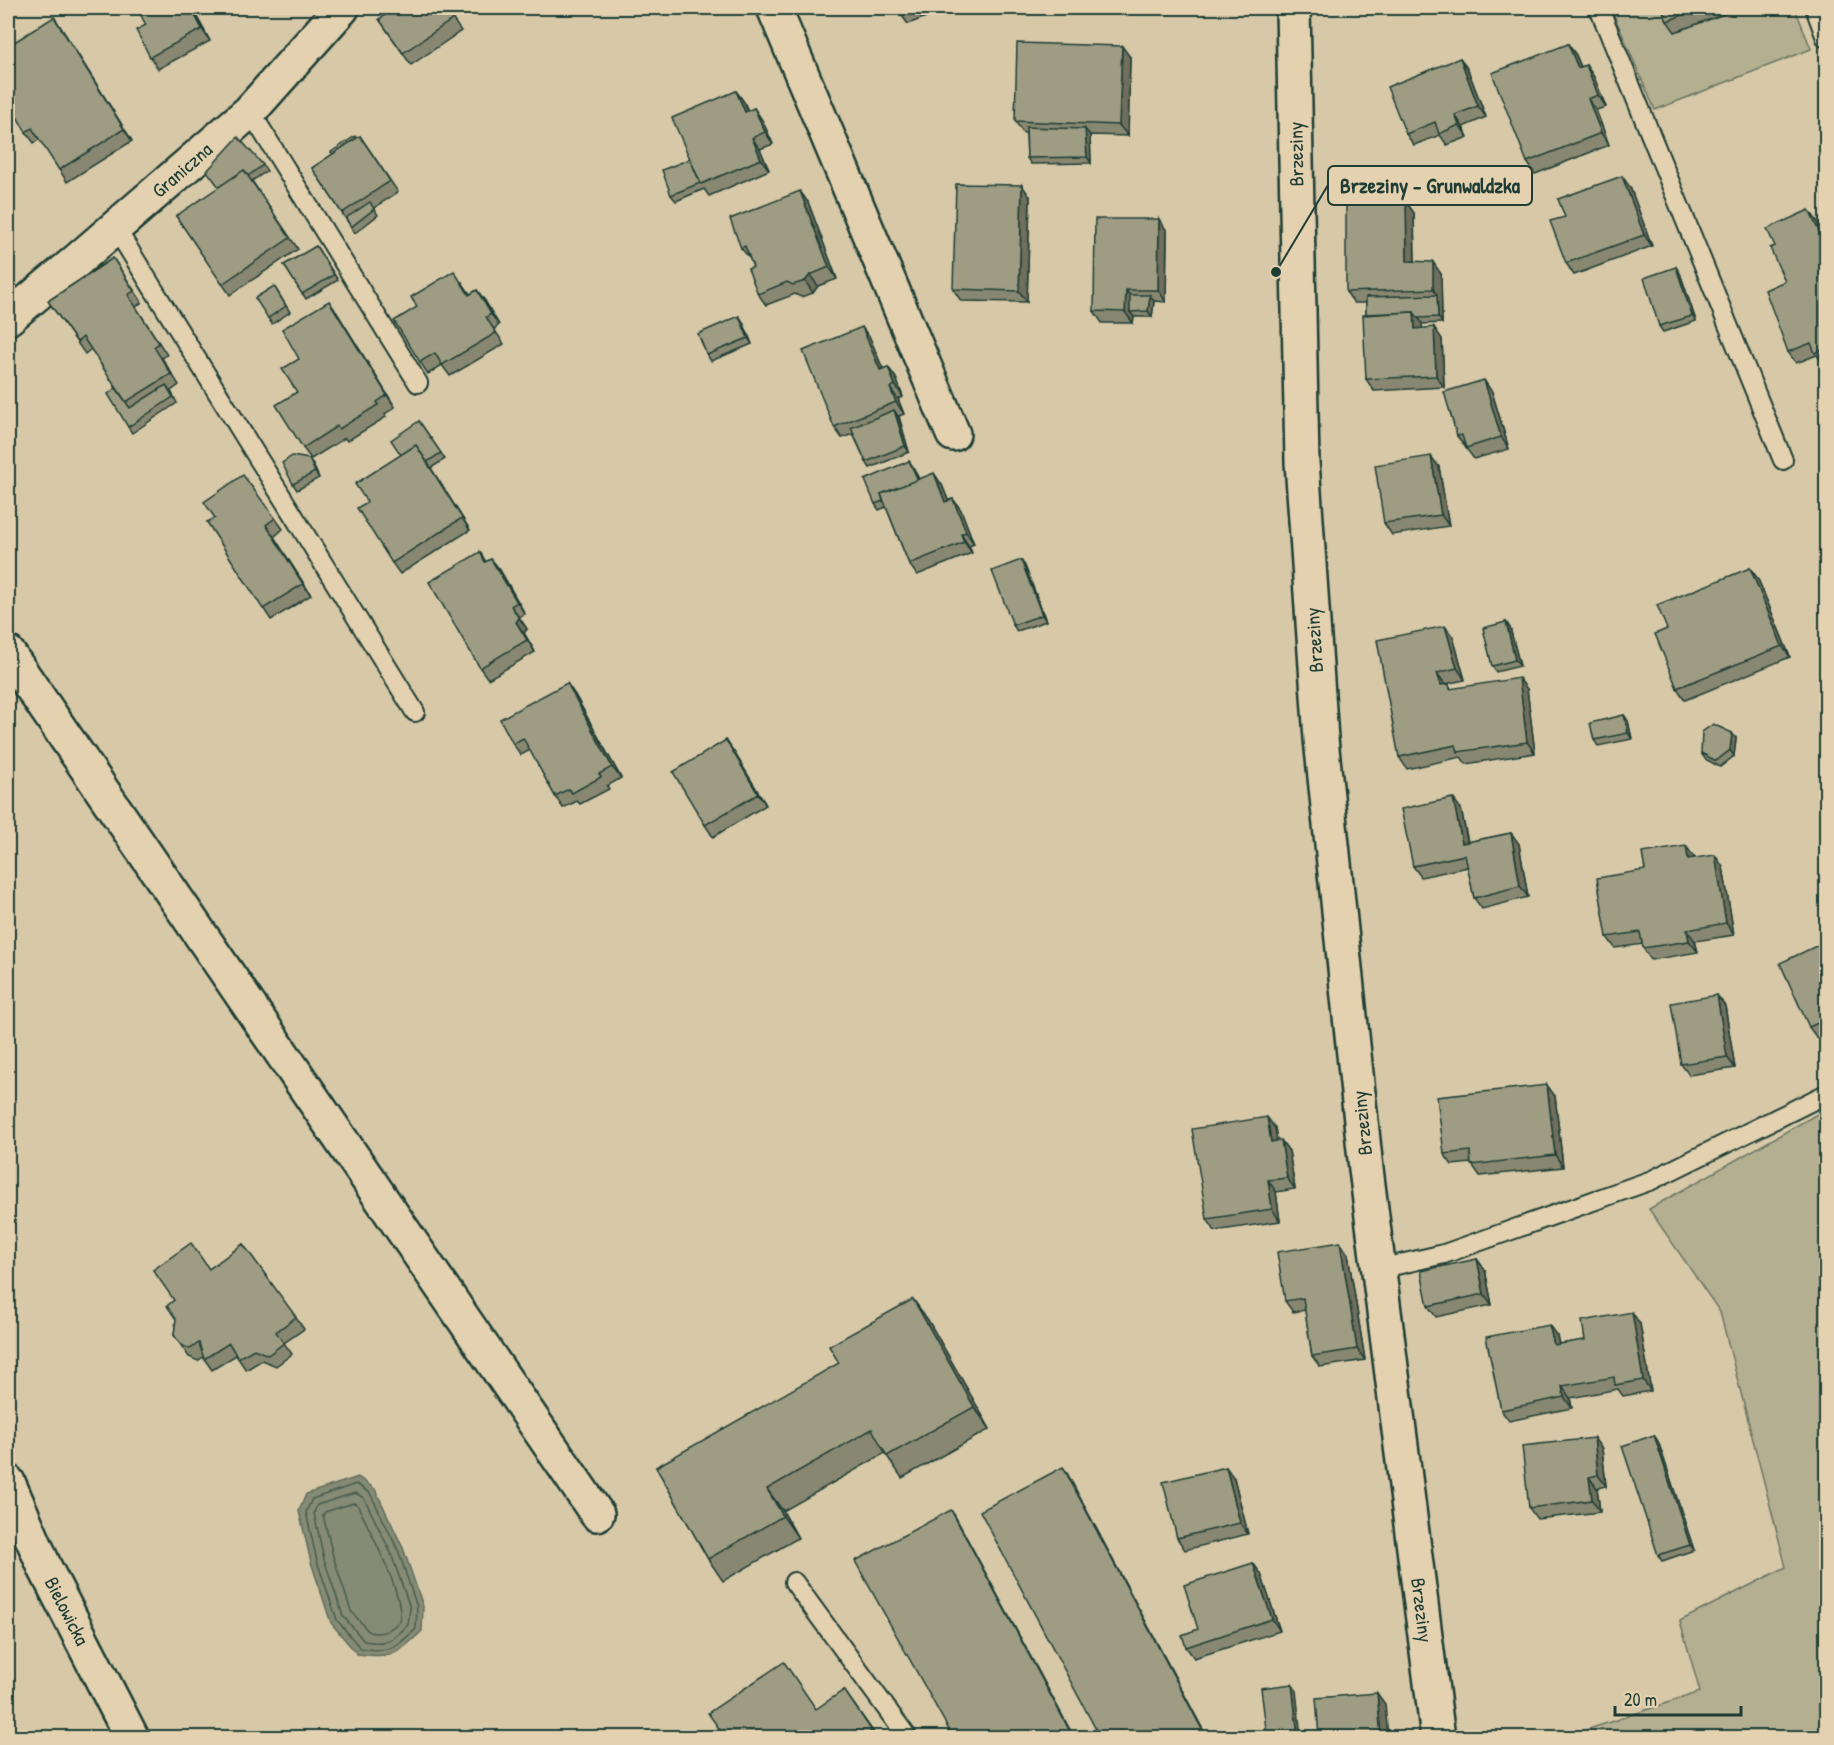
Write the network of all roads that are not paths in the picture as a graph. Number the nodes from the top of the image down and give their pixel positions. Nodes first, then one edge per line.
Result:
1 (342, 8) edge
2 (774, 8) edge
3 (1293, 8) edge
4 (1599, 8) edge
5 (1815, 8) edge
6 (1827, 38) edge
7 (250, 111) junction
8 (115, 227) junction
9 (8, 318) edge
10 (418, 383) edge
11 (953, 434) dead end
12 (1783, 460) dead end
13 (8, 653) edge
14 (415, 712) dead end
15 (1827, 1094) edge
16 (1379, 1269) junction
17 (8, 1482) edge
18 (597, 1514) dead end
19 (794, 1582) dead end
20 (132, 1737) edge
21 (908, 1737) edge
22 (1438, 1737) edge

1 - 7 street, Graniczna
2 - 11 street
3 - 16 street, Brzeziny
4 - 12 lane
5 - 6 lane
7 - 8 street, Graniczna
7 - 10 lane
8 - 9 street, Graniczna
8 - 14 lane
13 - 18 street
15 - 16 lane
16 - 22 street, Brzeziny
17 - 20 street, Bielowicka
19 - 21 lane

